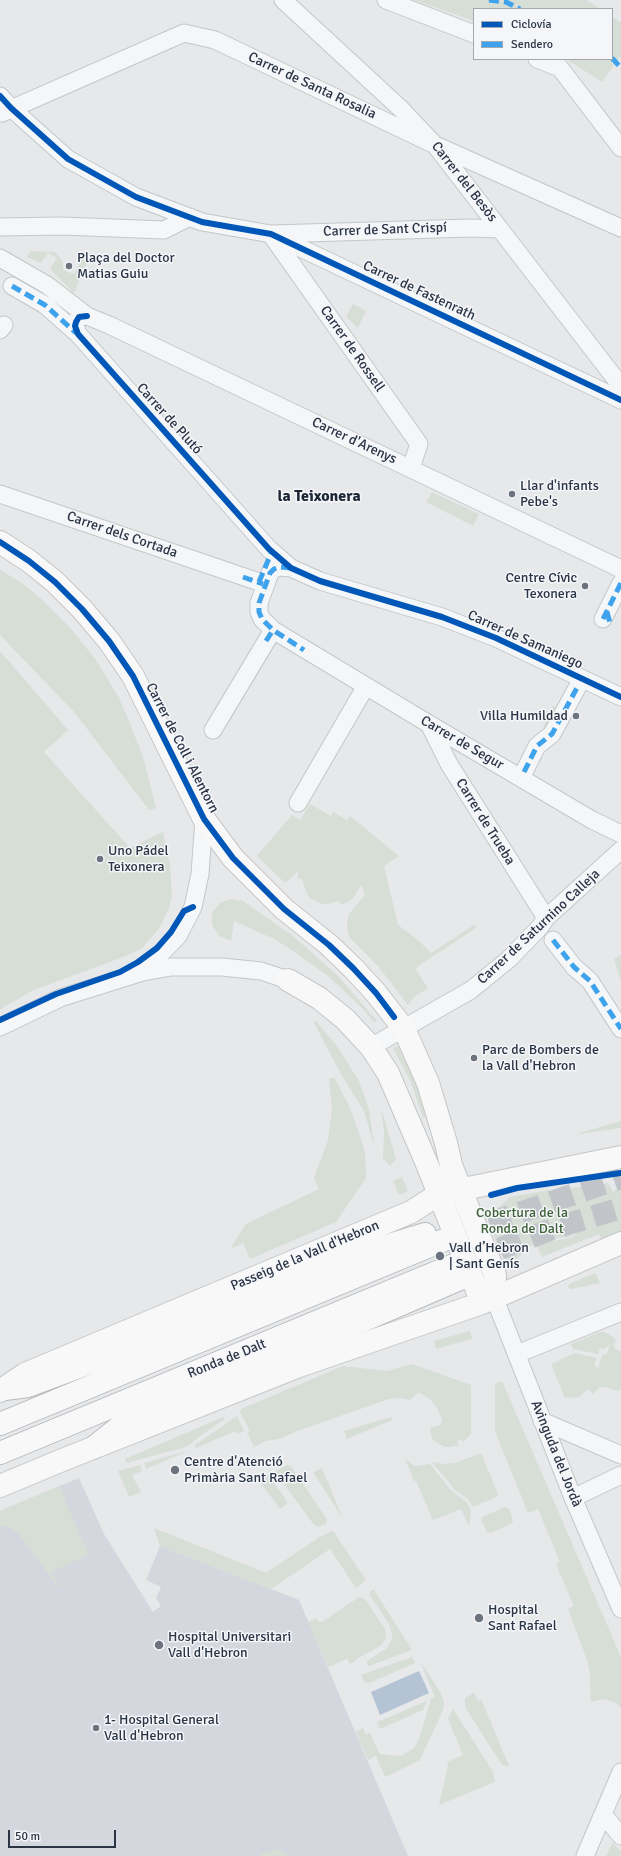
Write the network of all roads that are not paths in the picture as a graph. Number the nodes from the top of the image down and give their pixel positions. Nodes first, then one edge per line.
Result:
1 (283, 0) edge
2 (386, 0) edge
3 (473, 34) edge
4 (540, 60) edge
5 (4, 106) edge
6 (435, 145) junction
7 (621, 148) edge
8 (196, 219) junction
9 (0, 227) edge
10 (621, 228) edge
11 (500, 229) junction
12 (271, 234) junction
13 (0, 258) edge
14 (12, 286) dead end
15 (87, 316) junction
16 (78, 334) junction
17 (621, 386) edge
18 (621, 400) edge
19 (411, 468) junction
20 (0, 494) edge
21 (0, 542) edge
22 (272, 551) junction
23 (291, 568) junction
24 (621, 569) edge
25 (256, 581) junction
26 (621, 583) edge
27 (607, 618) dead end
28 (269, 636) junction
29 (366, 686) junction
30 (578, 686) dead end
31 (621, 697) edge
32 (429, 724) junction
33 (213, 730) dead end
34 (524, 772) dead end
35 (298, 803) dead end
36 (204, 819) junction
37 (621, 834) edge
38 (621, 850) edge
39 (546, 918) junction
40 (553, 940) dead end
41 (143, 972) junction
42 (288, 980) joint
43 (0, 1027) edge
44 (404, 1029) junction
45 (621, 1029) edge
46 (371, 1047) junction
47 (621, 1157) edge
48 (461, 1189) junction
49 (439, 1194) junction
50 (621, 1243) edge
51 (488, 1300) junction
52 (621, 1312) edge
53 (517, 1354) junction
54 (2, 1390) edge
55 (542, 1421) junction
56 (0, 1424) edge
57 (93, 1448) junction
58 (0, 1453) edge
59 (621, 1455) edge
60 (621, 1475) edge
61 (0, 1486) edge
62 (573, 1498) junction
63 (621, 1609) edge
64 (621, 1772) edge
65 (603, 1814) junction
66 (621, 1836) edge
67 (585, 1856) edge

1 - 6 street, Carrer del Besòs
2 - 3 street
4 - 7 street
5 - 6 street, Carrer de Santa Rosalia
5 - 8 street, Carrer de Fastenrath
6 - 10 street, Carrer de Santa Rosalia
6 - 11 street, Carrer del Besòs
8 - 9 street
8 - 12 street, Carrer de Fastenrath
11 - 12 street, Carrer de Sant Crispí
11 - 17 street, Carrer del Besòs
12 - 18 street, Carrer de Fastenrath
12 - 19 street, Carrer de Rossell
13 - 15 street, Carrer d'Arenys
14 - 16 street, Carrer de Plutó
15 - 16 street
15 - 19 street, Carrer d'Arenys
16 - 22 street, Carrer de Plutó
19 - 24 street, Carrer d'Arenys
20 - 25 street, Carrer dels Cortada
21 - 36 main road, Carrer de Coll i Alentorn
22 - 23 street, Carrer de Plutó
22 - 25 street
23 - 25 street
23 - 31 street, Carrer de Samaniego
25 - 28 street, Carrer de Segur
26 - 27 street
28 - 29 street, Carrer de Segur
28 - 33 street
29 - 32 street, Carrer de Segur
29 - 35 street
30 - 34 street
32 - 37 street, Carrer de Segur
32 - 39 street, Carrer de Trueba
36 - 41 street
36 - 44 main road, Carrer de Coll i Alentorn
38 - 39 street, Carrer de Saturnino Calleja
39 - 44 street, Carrer de Saturnino Calleja
40 - 45 street
41 - 42 street
41 - 43 street
42 - 46 main road
44 - 46 street, Carrer de Saturnino Calleja
44 - 48 main road, Carrer de Coll i Alentorn
46 - 49 main road
47 - 48 main road, Passeig de la Vall d'Hebron
48 - 49 main road, Passeig de la Vall d'Hebron
48 - 51 main road, Carrer de Coll i Alentorn
49 - 51 main road
49 - 54 main road, Passeig de la Vall d'Hebron
50 - 51 main road
51 - 53 street, Avinguda del Jordà
51 - 57 main road
52 - 53 street
53 - 55 street, Avinguda del Jordà
54 - 56 main road, Ronda de Dalt
55 - 59 street
55 - 62 street, Avinguda del Jordà
57 - 58 main road, Ronda de Dalt
57 - 61 main road
60 - 62 street
62 - 63 street, Avinguda del Jordà
64 - 65 street
65 - 66 street
65 - 67 street

